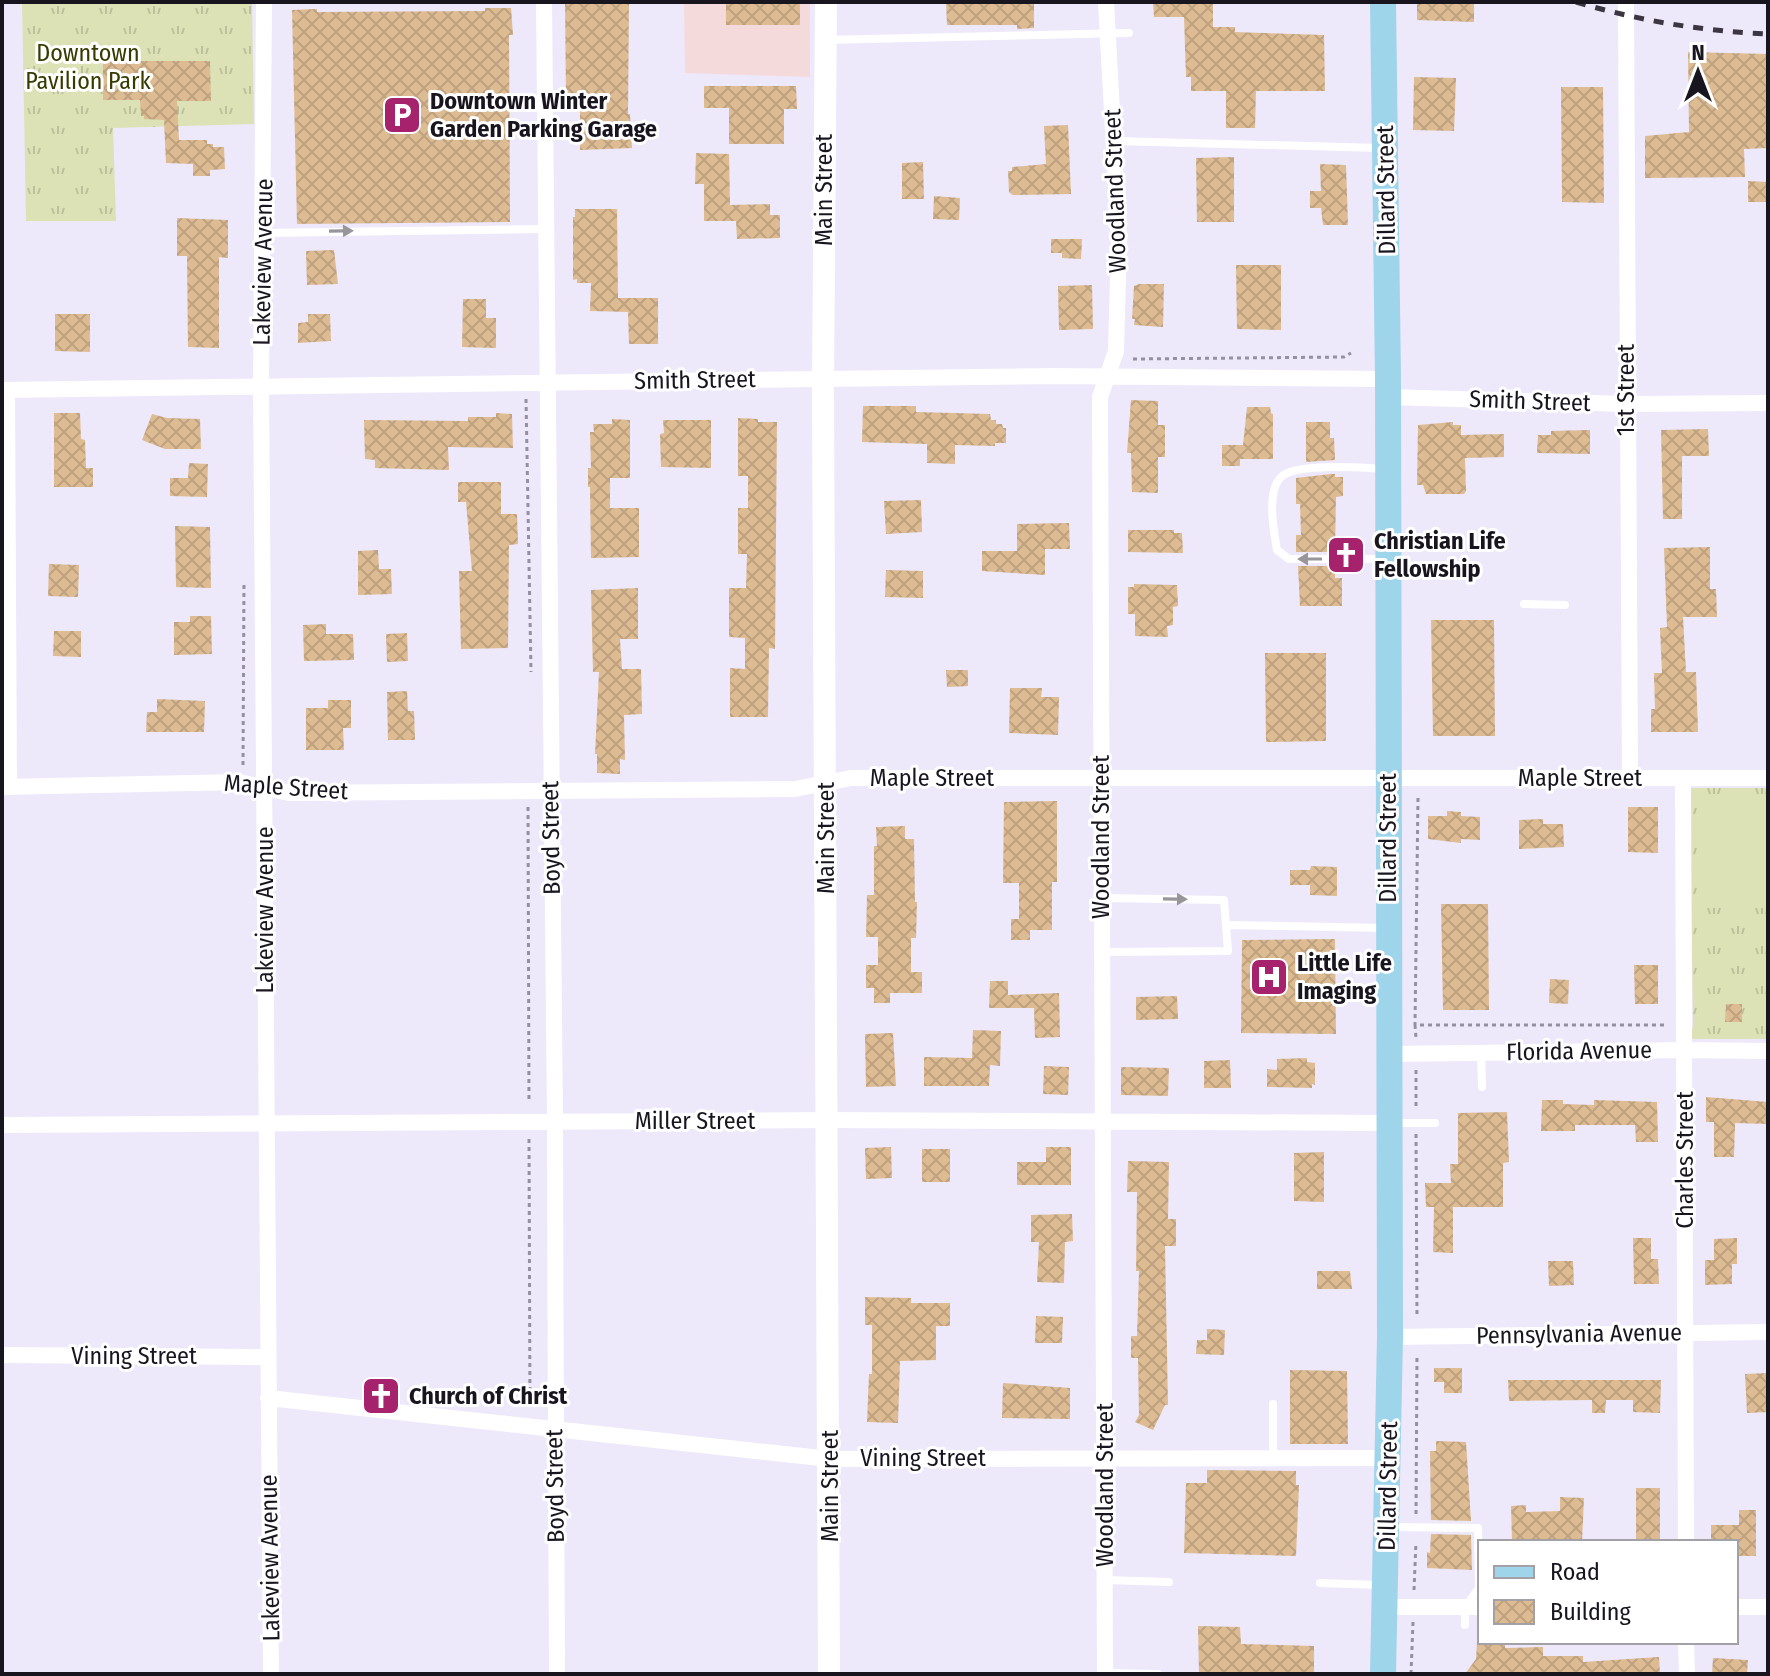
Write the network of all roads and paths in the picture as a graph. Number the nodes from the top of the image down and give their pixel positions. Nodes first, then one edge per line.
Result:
1 (264, 2) edge
2 (544, 2) edge
3 (826, 2) edge
4 (1106, 2) edge
5 (1383, 2) edge
6 (1626, 2) edge
7 (1129, 33) dead end
8 (1108, 35) junction
9 (825, 40) junction
10 (1115, 141) junction
11 (1385, 148) junction
12 (545, 229) junction
13 (263, 233) junction
14 (1351, 353) dead end
15 (1130, 361) dead end
16 (1108, 376) junction
17 (823, 378) junction
18 (261, 384) junction
19 (545, 388) junction
20 (1388, 388) junction
21 (5, 390) edge
22 (515, 396) dead end
23 (526, 396) junction
24 (1768, 403) edge
25 (1626, 404) junction
26 (1388, 469) junction
27 (1388, 559) junction
28 (244, 577) dead end
29 (1524, 604) dead end
30 (1565, 605) dead end
31 (531, 681) dead end
32 (243, 767) dead end
33 (1388, 778) junction
34 (1630, 778) junction
35 (1683, 778) junction
36 (1768, 778) edge
37 (1101, 779) junction
38 (826, 783) junction
39 (6, 787) edge
40 (264, 787) junction
41 (531, 790) junction
42 (550, 790) junction
43 (1418, 798) dead end
44 (1102, 898) junction
45 (1227, 925) junction
46 (1388, 928) junction
47 (1102, 952) junction
48 (1669, 1025) dead end
49 (1684, 1050) junction
50 (1768, 1051) edge
51 (1481, 1053) junction
52 (1389, 1054) junction
53 (1482, 1087) dead end
54 (827, 1120) junction
55 (555, 1121) junction
56 (529, 1122) junction
57 (1103, 1122) junction
58 (266, 1123) junction
59 (1389, 1123) junction
60 (1435, 1123) dead end
61 (2, 1125) edge
62 (1685, 1332) junction
63 (1768, 1332) edge
64 (1390, 1337) junction
65 (2, 1355) edge
66 (267, 1357) junction
67 (268, 1398) junction
68 (1273, 1404) dead end
69 (530, 1428) junction
70 (554, 1430) junction
71 (1105, 1457) junction
72 (1273, 1458) junction
73 (1389, 1458) junction
74 (830, 1459) junction
75 (1387, 1527) junction
76 (1478, 1540) edge
77 (1686, 1540) edge
78 (1105, 1580) junction
79 (1169, 1582) dead end
80 (1320, 1583) dead end
81 (1386, 1596) junction
82 (1473, 1607) edge
83 (1738, 1607) edge
84 (1768, 1607) edge
85 (1465, 1625) dead end
86 (1686, 1644) edge
87 (271, 1674) edge
88 (557, 1674) edge
89 (829, 1674) edge
90 (1105, 1674) edge
91 (1158, 1674) edge
92 (1383, 1674) edge
93 (1687, 1674) edge

1 - 13 street, Lakeview Avenue
2 - 12 street, Boyd Street
3 - 9 main road, Main Street
4 - 8 street, Woodland Street
5 - 11 main road, Dillard Street
6 - 25 street, 1st Street
7 - 8 lane
8 - 9 lane
8 - 10 street, Woodland Street
9 - 17 main road, Main Street
10 - 11 lane
10 - 16 street, Woodland Street
11 - 20 main road, Dillard Street
13 -> 12 lane
12 - 19 street, Boyd Street
13 - 18 street, Lakeview Avenue
14 - 15 path
16 - 17 street, Smith Street
16 - 20 street, Smith Street
16 - 37 street, Woodland Street
17 - 19 street, Smith Street
17 - 38 main road, Main Street
18 - 19 street, Smith Street
18 - 21 street, Smith Street
18 - 40 street, Lakeview Avenue
19 - 23 path
19 - 42 street, Boyd Street
20 - 25 street, Smith Street
20 - 26 main road, Dillard Street
21 - 39 street
22 - 23 path
23 - 31 path
24 - 25 street, Smith Street
25 - 34 street, 1st Street
26 - 27 main road, Dillard Street
27 -> 26 lane
27 - 33 main road, Dillard Street
28 - 32 path
29 - 30 lane
33 - 34 street, Maple Street
33 - 37 street, Maple Street
33 - 46 main road, Dillard Street
34 - 35 street, Maple Street
35 - 36 street, Maple Street
35 - 49 street, Charles Street
37 - 38 street, Maple Street
37 - 44 street, Woodland Street
38 - 42 street, Maple Street
38 - 54 main road, Main Street
39 - 40 street, Maple Street
40 - 41 street, Maple Street
40 - 58 street, Lakeview Avenue
41 - 42 street, Maple Street
41 - 56 path
42 - 55 street, Boyd Street
43 - 48 path
44 -> 45 lane
44 - 47 street, Woodland Street
45 - 46 lane
45 - 47 lane
46 - 52 main road, Dillard Street
47 - 57 street, Woodland Street
49 - 50 street, Florida Avenue
49 - 51 street, Florida Avenue
49 - 62 street, Charles Street
51 - 52 street, Florida Avenue
51 - 53 lane
52 - 59 main road, Dillard Street
54 - 55 street, Miller Street
54 - 57 street, Miller Street
54 - 74 main road, Main Street
55 - 56 street, Miller Street
55 - 70 street, Boyd Street
56 - 58 street, Miller Street
56 - 69 path
57 - 59 street, Miller Street
57 - 71 street, Woodland Street
58 - 61 street, Miller Street
58 - 66 street, Lakeview Avenue
59 - 60 lane
59 - 64 main road, Dillard Street
62 - 63 street, Pennsylvania Avenue
62 - 64 street, Pennsylvania Avenue
62 - 77 street, Charles Street
64 - 73 main road, Dillard Street
65 - 66 street, Vining Street
66 - 67 street, Lakeview Avenue
67 - 69 street, Vining Street
67 - 87 street, Lakeview Avenue
68 - 72 lane
69 - 70 street, Vining Street
70 - 74 street, Vining Street
70 - 88 street, Boyd Street
71 - 72 street, Vining Street
71 - 74 street, Vining Street
71 - 78 street, Woodland Street
72 - 73 street, Vining Street
73 - 75 main road, Dillard Street
74 - 89 main road, Main Street
75 - 76 lane
75 - 81 main road, Dillard Street
78 - 79 lane
78 - 90 street, Woodland Street
80 - 81 lane
81 - 82 street
81 - 92 main road, Dillard Street
82 - 85 lane
83 - 84 street
86 - 93 street
90 - 91 lane

